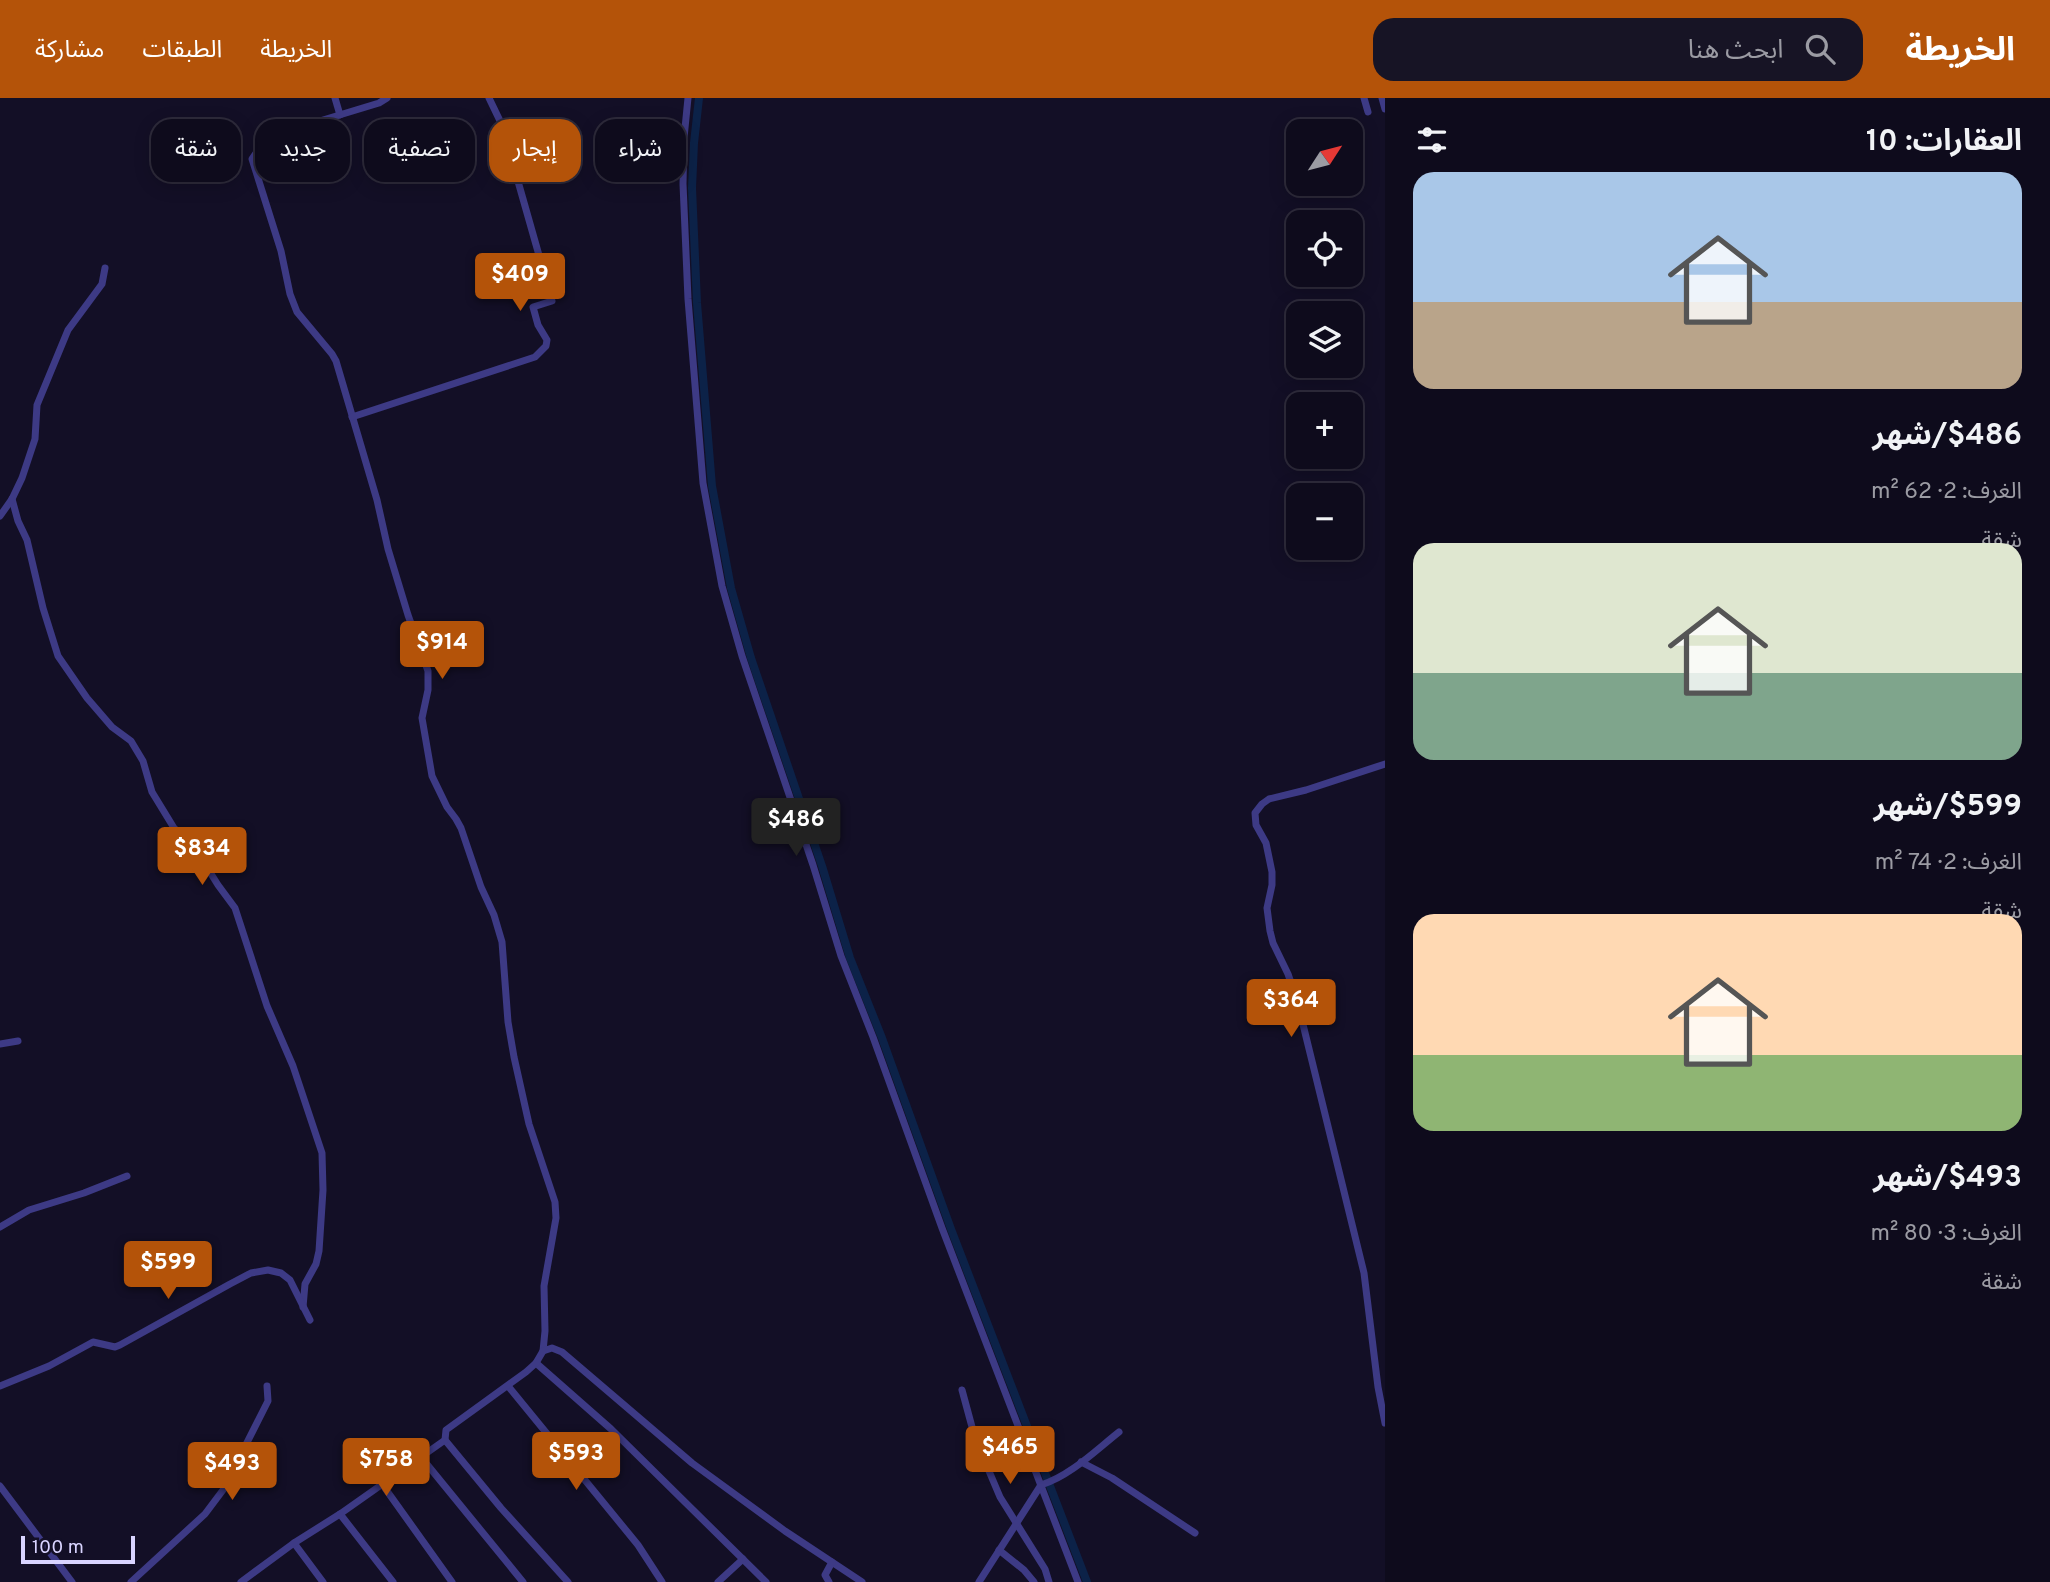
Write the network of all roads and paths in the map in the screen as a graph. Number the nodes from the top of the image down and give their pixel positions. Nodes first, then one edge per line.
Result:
1 (335, 98) edge
2 (387, 98) edge
3 (489, 98) edge
4 (688, 98) edge
5 (1364, 98) edge
6 (1382, 98) edge
7 (1385, 109) edge
8 (1368, 112) dead end
9 (340, 115) junction
10 (105, 268) dead end
11 (352, 417) junction
12 (12, 499) junction
13 (0, 516) edge
14 (1385, 764) edge
15 (18, 1041) dead end
16 (0, 1044) edge
17 (127, 1176) dead end
18 (0, 1227) edge
19 (303, 1307) junction
20 (310, 1320) dead end
21 (543, 1351) junction
22 (536, 1363) junction
23 (0, 1386) edge
24 (267, 1386) dead end
25 (508, 1386) junction
26 (962, 1390) dead end
27 (1385, 1423) edge
28 (1119, 1432) dead end
29 (445, 1440) junction
30 (421, 1457) junction
31 (1082, 1462) junction
32 (383, 1484) junction
33 (1041, 1485) junction
34 (0, 1486) edge
35 (341, 1514) junction
36 (1017, 1522) junction
37 (1195, 1533) dead end
38 (294, 1543) junction
39 (999, 1550) junction
40 (743, 1559) junction
41 (832, 1562) junction
42 (253, 1574) junction
43 (72, 1582) edge
44 (131, 1582) edge
45 (241, 1582) edge
46 (259, 1582) edge
47 (323, 1582) edge
48 (393, 1582) edge
49 (452, 1582) edge
50 (523, 1582) edge
51 (568, 1582) edge
52 (662, 1582) edge
53 (718, 1582) edge
54 (766, 1582) edge
55 (829, 1582) edge
56 (862, 1582) edge
57 (979, 1582) edge
58 (1034, 1582) edge
59 (1049, 1582) edge
60 (1079, 1582) edge

1 - 9 street
2 - 9 street
3 - 11 street
4 - 33 street
5 - 8 street
6 - 7 street
9 - 11 street
10 - 12 street
11 - 21 street
12 - 13 street
12 - 19 street
14 - 27 street
15 - 16 street
17 - 18 street
19 - 20 street
19 - 23 street
21 - 22 street
21 - 41 street
22 - 25 street
22 - 40 street
24 - 44 street
25 - 29 street
25 - 52 street
26 - 36 street
28 - 31 street
29 - 30 street
29 - 51 street
30 - 32 street
30 - 50 street
31 - 33 street
31 - 37 street
32 - 35 street
32 - 49 street
33 - 36 street
33 - 60 street
34 - 43 street
35 - 38 street
35 - 48 street
36 - 39 street
36 - 59 street
38 - 42 street
38 - 47 street
39 - 57 street
39 - 58 street
40 - 53 street
40 - 54 street
41 - 55 street
41 - 56 street
42 - 45 street
42 - 46 street

